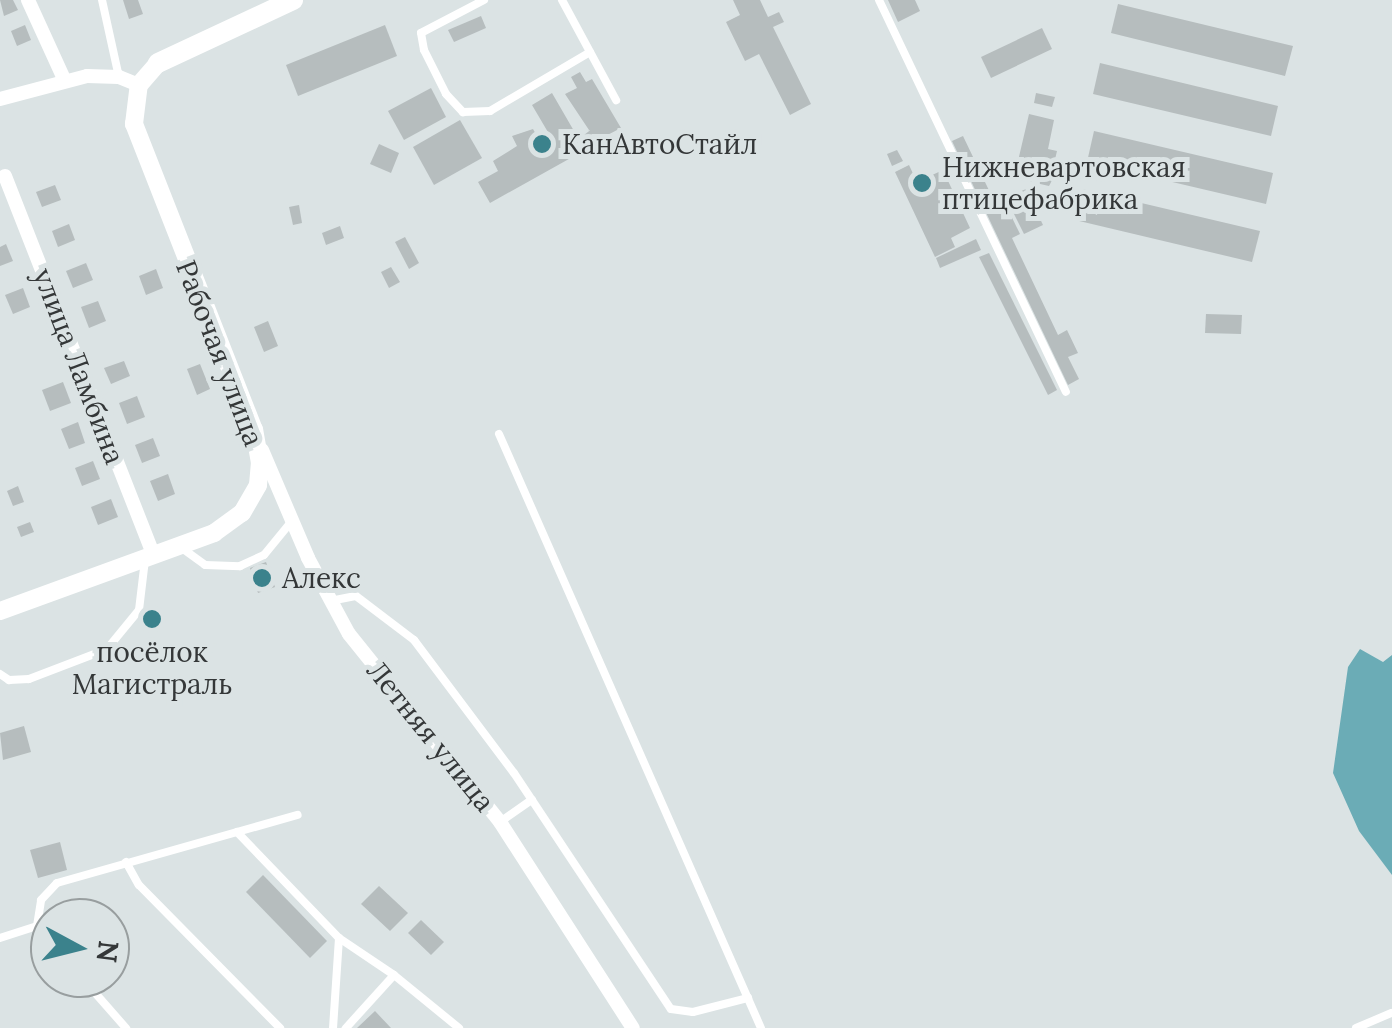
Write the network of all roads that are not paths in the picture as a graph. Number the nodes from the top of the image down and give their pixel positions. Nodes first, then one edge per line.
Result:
1 (28, 0) edge
2 (102, 0) edge
3 (293, 0) edge
4 (484, 0) edge
5 (562, 0) edge
6 (879, 0) edge
7 (590, 52) junction
8 (158, 62) joint
9 (119, 77) junction
10 (64, 80) junction
11 (139, 85) junction
12 (0, 99) edge
13 (616, 100) dead end
14 (5, 176) dead end
15 (1066, 392) dead end
16 (254, 430) junction
17 (499, 434) dead end
18 (291, 522) junction
19 (180, 546) junction
20 (149, 558) junction
21 (330, 602) junction
22 (0, 611) edge
23 (0, 674) edge
24 (532, 800) junction
25 (298, 815) dead end
26 (500, 822) junction
27 (237, 832) junction
28 (126, 862) junction
29 (43, 898) edge
30 (30, 928) edge
31 (0, 938) edge
32 (339, 938) junction
33 (394, 976) junction
34 (100, 998) edge
35 (748, 998) junction
36 (1392, 1013) edge
37 (455, 1024) edge
38 (126, 1028) edge
39 (280, 1028) edge
40 (332, 1028) edge
41 (346, 1028) edge
42 (444, 1028) edge
43 (633, 1028) edge
44 (761, 1028) edge
45 (1356, 1028) edge

1 - 10 street
2 - 9 lane
3 - 8 main road
4 - 7 lane
5 - 7 lane
6 - 15 lane
7 - 13 lane
8 - 11 street
9 - 10 street
9 - 11 street
10 - 12 street
11 - 16 street, Рабочая улица
14 - 20 street, улица Ламбина
16 - 18 street, Летняя улица
16 - 19 street, Рабочая улица
17 - 35 lane
18 - 19 lane
18 - 21 street, Летняя улица
19 - 20 street, Рабочая улица
20 - 22 street, Рабочая улица
20 - 23 lane
21 - 24 lane
21 - 26 street, Летняя улица
24 - 26 lane
24 - 35 lane
25 - 27 lane
26 - 43 street, Летняя улица
27 - 28 lane
27 - 32 lane
28 - 29 lane
28 - 39 lane
30 - 31 lane
32 - 33 lane
32 - 40 lane
33 - 37 lane
33 - 41 lane
34 - 38 lane
35 - 44 lane
36 - 45 lane
37 - 42 lane

